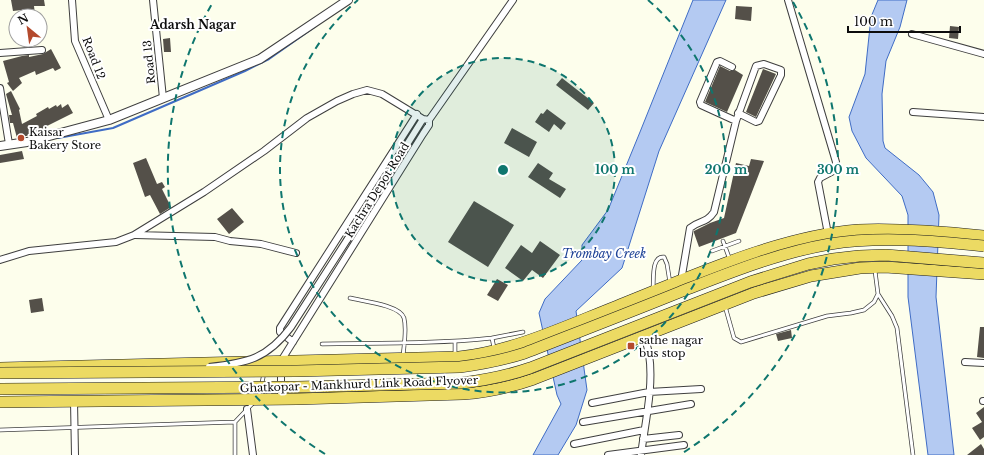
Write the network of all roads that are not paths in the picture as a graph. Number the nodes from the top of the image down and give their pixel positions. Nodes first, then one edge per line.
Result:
1 (72, 0) edge
2 (154, 0) edge
3 (348, 0) edge
4 (513, 0) edge
5 (788, 0) edge
6 (912, 34) dead end
7 (42, 50) dead end
8 (0, 53) edge
9 (984, 54) edge
10 (732, 67) dead end
11 (0, 88) edge
12 (163, 98) junction
13 (913, 112) dead end
14 (738, 113) junction
15 (417, 114) junction
16 (984, 117) edge
17 (109, 120) junction
18 (426, 120) junction
19 (736, 121) junction
20 (9, 144) junction
21 (0, 146) edge
22 (828, 234) junction
23 (134, 235) junction
24 (984, 236) edge
25 (723, 241) dead end
26 (739, 241) dead end
27 (725, 246) junction
28 (984, 246) edge
29 (712, 251) dead end
30 (296, 253) dead end
31 (741, 257) junction
32 (0, 260) edge
33 (730, 262) junction
34 (984, 262) edge
35 (880, 267) junction
36 (984, 274) edge
37 (681, 281) junction
38 (670, 285) junction
39 (653, 292) junction
40 (754, 293) junction
41 (878, 294) junction
42 (350, 298) dead end
43 (724, 304) junction
44 (523, 332) dead end
45 (644, 336) junction
46 (492, 338) junction
47 (293, 342) junction
48 (455, 342) junction
49 (404, 343) junction
50 (322, 344) dead end
51 (495, 351) junction
52 (456, 357) junction
53 (403, 358) junction
54 (281, 361) junction
55 (266, 362) junction
56 (965, 362) dead end
57 (984, 363) edge
58 (0, 368) edge
59 (164, 372) junction
60 (0, 374) edge
61 (701, 389) dead end
62 (0, 390) edge
63 (649, 392) junction
64 (258, 398) junction
65 (281, 399) junction
66 (74, 401) junction
67 (0, 402) edge
68 (592, 403) dead end
69 (691, 404) dead end
70 (247, 409) junction
71 (648, 411) junction
72 (235, 422) junction
73 (583, 422) dead end
74 (75, 428) junction
75 (0, 430) edge
76 (644, 430) junction
77 (680, 435) dead end
78 (643, 439) junction
79 (574, 444) dead end
80 (684, 445) dead end
81 (641, 452) edge
82 (75, 455) edge
83 (235, 455) edge
84 (253, 455) edge
85 (608, 455) edge
86 (913, 455) edge

1 - 17 street, Road 12
2 - 12 street, Road 13
3 - 12 street
4 - 18 street, Kachra Depot Road
5 - 22 street
6 - 9 street
7 - 8 street
10 - 19 street
11 - 20 street
12 - 17 street
13 - 16 street
14 - 14 street
14 - 19 street
15 - 18 street
15 - 23 street
15 - 47 street
17 - 20 street
18 - 47 street, Kachra Depot Road
18 - 59 street, Ghatkopar - Mankhurd Link Road Flyover, bridge
19 - 37 street
20 - 21 street
22 - 24 highway
22 - 31 highway
23 - 30 street
23 - 32 street
25 - 27 lane
26 - 27 lane
27 - 29 lane
27 - 33 lane
28 - 59 highway, Ghatkopar - Mankhurd Link Road Flyover, bridge
31 - 33 highway
31 - 40 highway
33 - 37 highway
34 - 62 highway, Ghatkopar - Mankhurd Link Road Flyover, bridge
35 - 36 highway
35 - 40 highway
35 - 41 lane
37 - 38 highway
38 - 39 highway
38 - 39 lane
39 - 51 highway
40 - 43 highway
41 - 43 lane
41 - 86 lane
42 - 49 lane
43 - 45 highway
44 - 46 lane
45 - 63 street
45 - 65 highway
46 - 48 lane
46 - 51 lane
47 - 54 street, Kachra Depot Road
48 - 49 lane
48 - 52 lane
49 - 50 lane
49 - 53 lane
51 - 52 highway
52 - 53 highway
53 - 54 highway
54 - 55 highway
54 - 65 street
55 - 58 highway
55 - 64 lane
56 - 57 street
59 - 60 highway, Ghatkopar - Mankhurd Link Road Flyover, bridge
61 - 63 street
63 - 68 street
63 - 71 street
64 - 65 highway
64 - 66 highway
64 - 70 lane
66 - 67 highway
66 - 74 street
69 - 71 street
70 - 72 lane
70 - 84 street
71 - 73 street
71 - 76 street
72 - 74 lane
72 - 83 lane
74 - 75 lane
74 - 82 street
76 - 78 street
76 - 79 street
77 - 78 street
78 - 81 street
80 - 81 street
81 - 85 street

